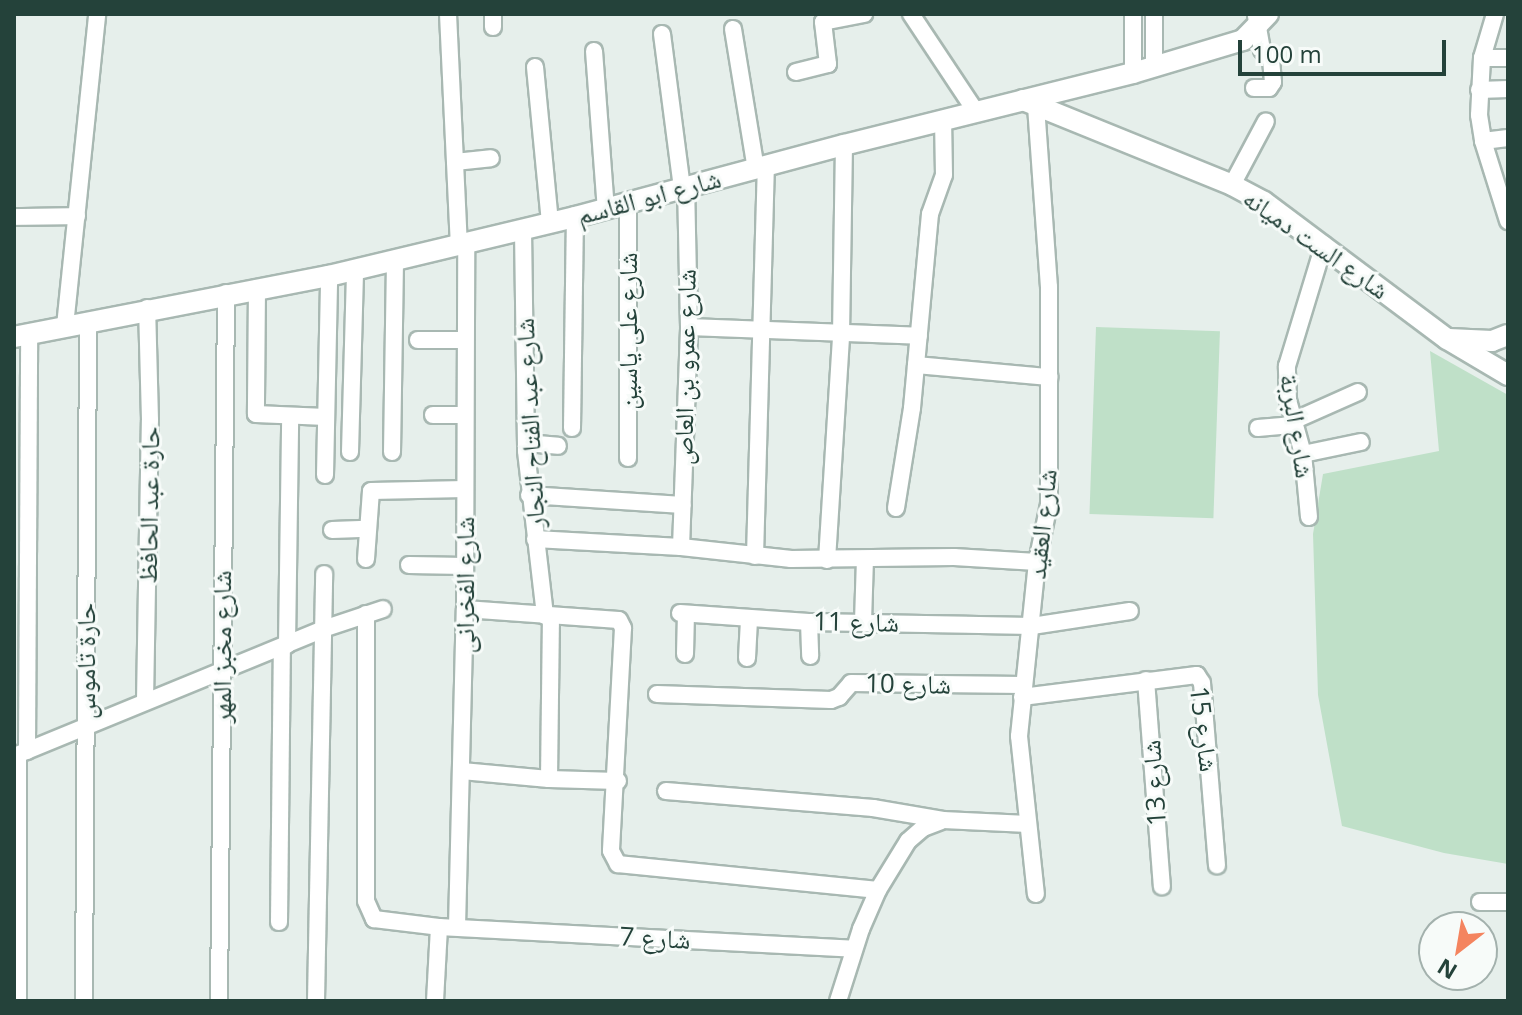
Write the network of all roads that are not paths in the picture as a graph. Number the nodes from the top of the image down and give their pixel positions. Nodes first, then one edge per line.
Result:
1 (97, 14) edge
2 (448, 14) edge
3 (864, 14) edge
4 (911, 14) edge
5 (1133, 14) edge
6 (1154, 14) edge
7 (1495, 14) edge
8 (1261, 18) edge
9 (733, 29) dead end
10 (662, 34) dead end
11 (594, 51) dead end
12 (1482, 58) junction
13 (1508, 58) edge
14 (535, 67) dead end
15 (1154, 67) junction
16 (796, 72) dead end
17 (1133, 73) junction
18 (1254, 88) dead end
19 (1508, 89) edge
20 (1479, 90) junction
21 (1029, 103) junction
22 (976, 112) junction
23 (943, 120) junction
24 (1266, 121) dead end
25 (1508, 138) edge
26 (1483, 141) junction
27 (844, 145) junction
28 (491, 158) dead end
29 (455, 162) junction
30 (761, 168) junction
31 (1232, 185) junction
32 (684, 187) junction
33 (1503, 188) edge
34 (628, 204) junction
35 (606, 209) junction
36 (77, 216) junction
37 (14, 217) edge
38 (575, 217) junction
39 (1508, 221) edge
40 (550, 224) junction
41 (523, 230) junction
42 (462, 244) junction
43 (1324, 244) junction
44 (395, 260) junction
45 (355, 270) junction
46 (329, 276) junction
47 (257, 288) junction
48 (226, 293) junction
49 (147, 308) junction
50 (88, 321) junction
51 (65, 326) junction
52 (689, 327) junction
53 (763, 331) junction
54 (22, 335) edge
55 (841, 335) junction
56 (1508, 335) edge
57 (919, 336) junction
58 (1447, 339) junction
59 (418, 340) dead end
60 (465, 340) junction
61 (916, 365) junction
62 (1508, 375) edge
63 (1049, 377) junction
64 (1358, 392) dead end
65 (433, 415) dead end
66 (465, 415) junction
67 (290, 416) junction
68 (326, 417) junction
69 (1294, 423) junction
70 (572, 428) dead end
71 (1258, 428) dead end
72 (1361, 442) dead end
73 (526, 443) junction
74 (558, 446) dead end
75 (350, 452) dead end
76 (392, 452) dead end
77 (1303, 454) junction
78 (628, 458) dead end
79 (325, 475) dead end
80 (465, 489) junction
81 (529, 495) junction
82 (683, 505) junction
83 (896, 508) dead end
84 (1309, 517) dead end
85 (367, 529) junction
86 (332, 530) dead end
87 (535, 539) junction
88 (681, 547) junction
89 (755, 556) junction
90 (366, 559) dead end
91 (865, 559) junction
92 (827, 560) junction
93 (1037, 562) junction
94 (409, 565) dead end
95 (465, 566) junction
96 (324, 574) dead end
97 (383, 609) dead end
98 (465, 609) junction
99 (1130, 611) dead end
100 (366, 614) junction
101 (548, 617) junction
102 (749, 619) junction
103 (809, 622) junction
104 (863, 622) junction
105 (1032, 626) junction
106 (323, 629) junction
107 (284, 646) junction
108 (685, 654) dead end
109 (810, 656) dead end
110 (747, 658) dead end
111 (221, 671) junction
112 (1146, 680) junction
113 (1022, 691) junction
114 (657, 694) dead end
115 (145, 701) junction
116 (86, 724) junction
117 (20, 754) edge
118 (462, 771) junction
119 (549, 779) junction
120 (618, 781) junction
121 (666, 791) dead end
122 (943, 820) junction
123 (1028, 824) junction
124 (1217, 865) dead end
125 (1162, 886) dead end
126 (878, 890) junction
127 (1036, 894) dead end
128 (1480, 902) dead end
129 (1508, 902) edge
130 (279, 922) dead end
131 (439, 927) junction
132 (457, 927) junction
133 (853, 949) junction
134 (18, 1001) edge
135 (84, 1001) edge
136 (219, 1001) edge
137 (316, 1001) edge
138 (435, 1001) edge
139 (838, 1001) edge

1 - 36 street
2 - 29 street, شارع الفخرانى
3 - 16 street
4 - 22 street
5 - 17 street
6 - 15 street
7 - 12 street
8 - 15 street, شارع ابو القاسم
8 - 18 street
9 - 30 street
10 - 32 street, شارع عمرو بن العاص
11 - 35 street
12 - 13 street
12 - 20 street
14 - 40 street
15 - 17 street, شارع ابو القاسم
17 - 21 street, شارع ابو القاسم
19 - 20 street
20 - 26 street
21 - 22 street, شارع ابو القاسم
21 - 31 street, شارع الست دميانه
21 - 63 street, شارع العقيد
22 - 23 street, شارع ابو القاسم
23 - 27 street, شارع ابو القاسم
23 - 57 street
24 - 31 street
25 - 26 street
26 - 33 street
27 - 30 street, شارع ابو القاسم
27 - 55 street
28 - 29 street
29 - 42 street, شارع الفخرانى
30 - 32 street, شارع ابو القاسم
30 - 53 street
31 - 43 street, شارع الست دميانه
32 - 34 street, شارع ابو القاسم
32 - 52 street, شارع عمرو بن العاص
33 - 39 street
34 - 35 street, شارع ابو القاسم
34 - 78 street, شارع على ياسين
35 - 38 street, شارع ابو القاسم
36 - 37 street
36 - 51 street
38 - 40 street, شارع ابو القاسم
38 - 70 street
40 - 41 street, شارع ابو القاسم
41 - 42 street, شارع ابو القاسم
41 - 73 street, شارع عبد الفتاح النجار
42 - 44 street, شارع ابو القاسم
42 - 60 street, شارع الفخرانى
43 - 58 street, شارع الست دميانه
43 - 69 street, شارع البربة
44 - 45 street, شارع ابو القاسم
44 - 76 street
45 - 46 street, شارع ابو القاسم
45 - 75 street
46 - 47 street, شارع ابو القاسم
46 - 68 street
47 - 48 street, شارع ابو القاسم
47 - 67 street
48 - 49 street, شارع ابو القاسم
48 - 111 street, شارع مخبز المهر
49 - 50 street, شارع ابو القاسم
49 - 115 street, حارة عبد الحافظ
50 - 51 street, شارع ابو القاسم
50 - 116 street, حارة تاموس
51 - 54 street, شارع ابو القاسم
52 - 53 street
52 - 82 street, شارع عمرو بن العاص
53 - 55 street
53 - 89 street
54 - 117 street
55 - 57 street
55 - 92 street
56 - 58 street
57 - 61 street
58 - 62 street, شارع الست دميانه
59 - 60 street
60 - 66 street, شارع الفخرانى
61 - 63 street
61 - 83 street
63 - 93 street, شارع العقيد
64 - 69 street
65 - 66 street
66 - 80 street, شارع الفخرانى
67 - 68 street
67 - 107 street
68 - 79 street
69 - 71 street
69 - 77 street, شارع البربة
72 - 77 street
73 - 74 street
73 - 81 street, شارع عبد الفتاح النجار
77 - 84 street, شارع البربة
80 - 85 street
80 - 95 street, شارع الفخرانى
81 - 82 street
81 - 87 street, شارع عبد الفتاح النجار
82 - 88 street, شارع عمرو بن العاص
85 - 86 street
85 - 90 street
87 - 88 street
87 - 101 street, شارع عبد الفتاح النجار
88 - 89 street
89 - 92 street
91 - 92 street
91 - 93 street
91 - 104 street
93 - 105 street, شارع العقيد
94 - 95 street
95 - 98 street, شارع الفخرانى
96 - 106 street
97 - 100 street
98 - 101 street
98 - 118 street, شارع الفخرانى
99 - 105 street, شارع 11
100 - 106 street
100 - 131 street, شارع 7
101 - 119 street, شارع عبد الفتاح النجار
101 - 120 street
102 - 103 street, شارع 11
102 - 108 street, شارع 11
102 - 110 street
103 - 104 street, شارع 11
103 - 109 street
104 - 105 street, شارع 11
105 - 113 street, شارع العقيد
106 - 107 street
106 - 137 street
107 - 111 street
107 - 130 street
111 - 115 street
111 - 136 street, شارع مخبز المهر
112 - 113 street, شارع 15
112 - 124 street, شارع 15
112 - 125 street, شارع 13
113 - 114 street, شارع 10
113 - 123 street, شارع العقيد
115 - 116 street
116 - 117 street
116 - 135 street, حارة تاموس
117 - 134 street
118 - 119 street
118 - 132 street, شارع الفخرانى
119 - 120 street
120 - 126 street
121 - 122 street
122 - 123 street
122 - 126 street
123 - 127 street, شارع العقيد
126 - 133 street
128 - 129 street
131 - 132 street, شارع 7
131 - 138 street
132 - 133 street, شارع 7
133 - 139 street

